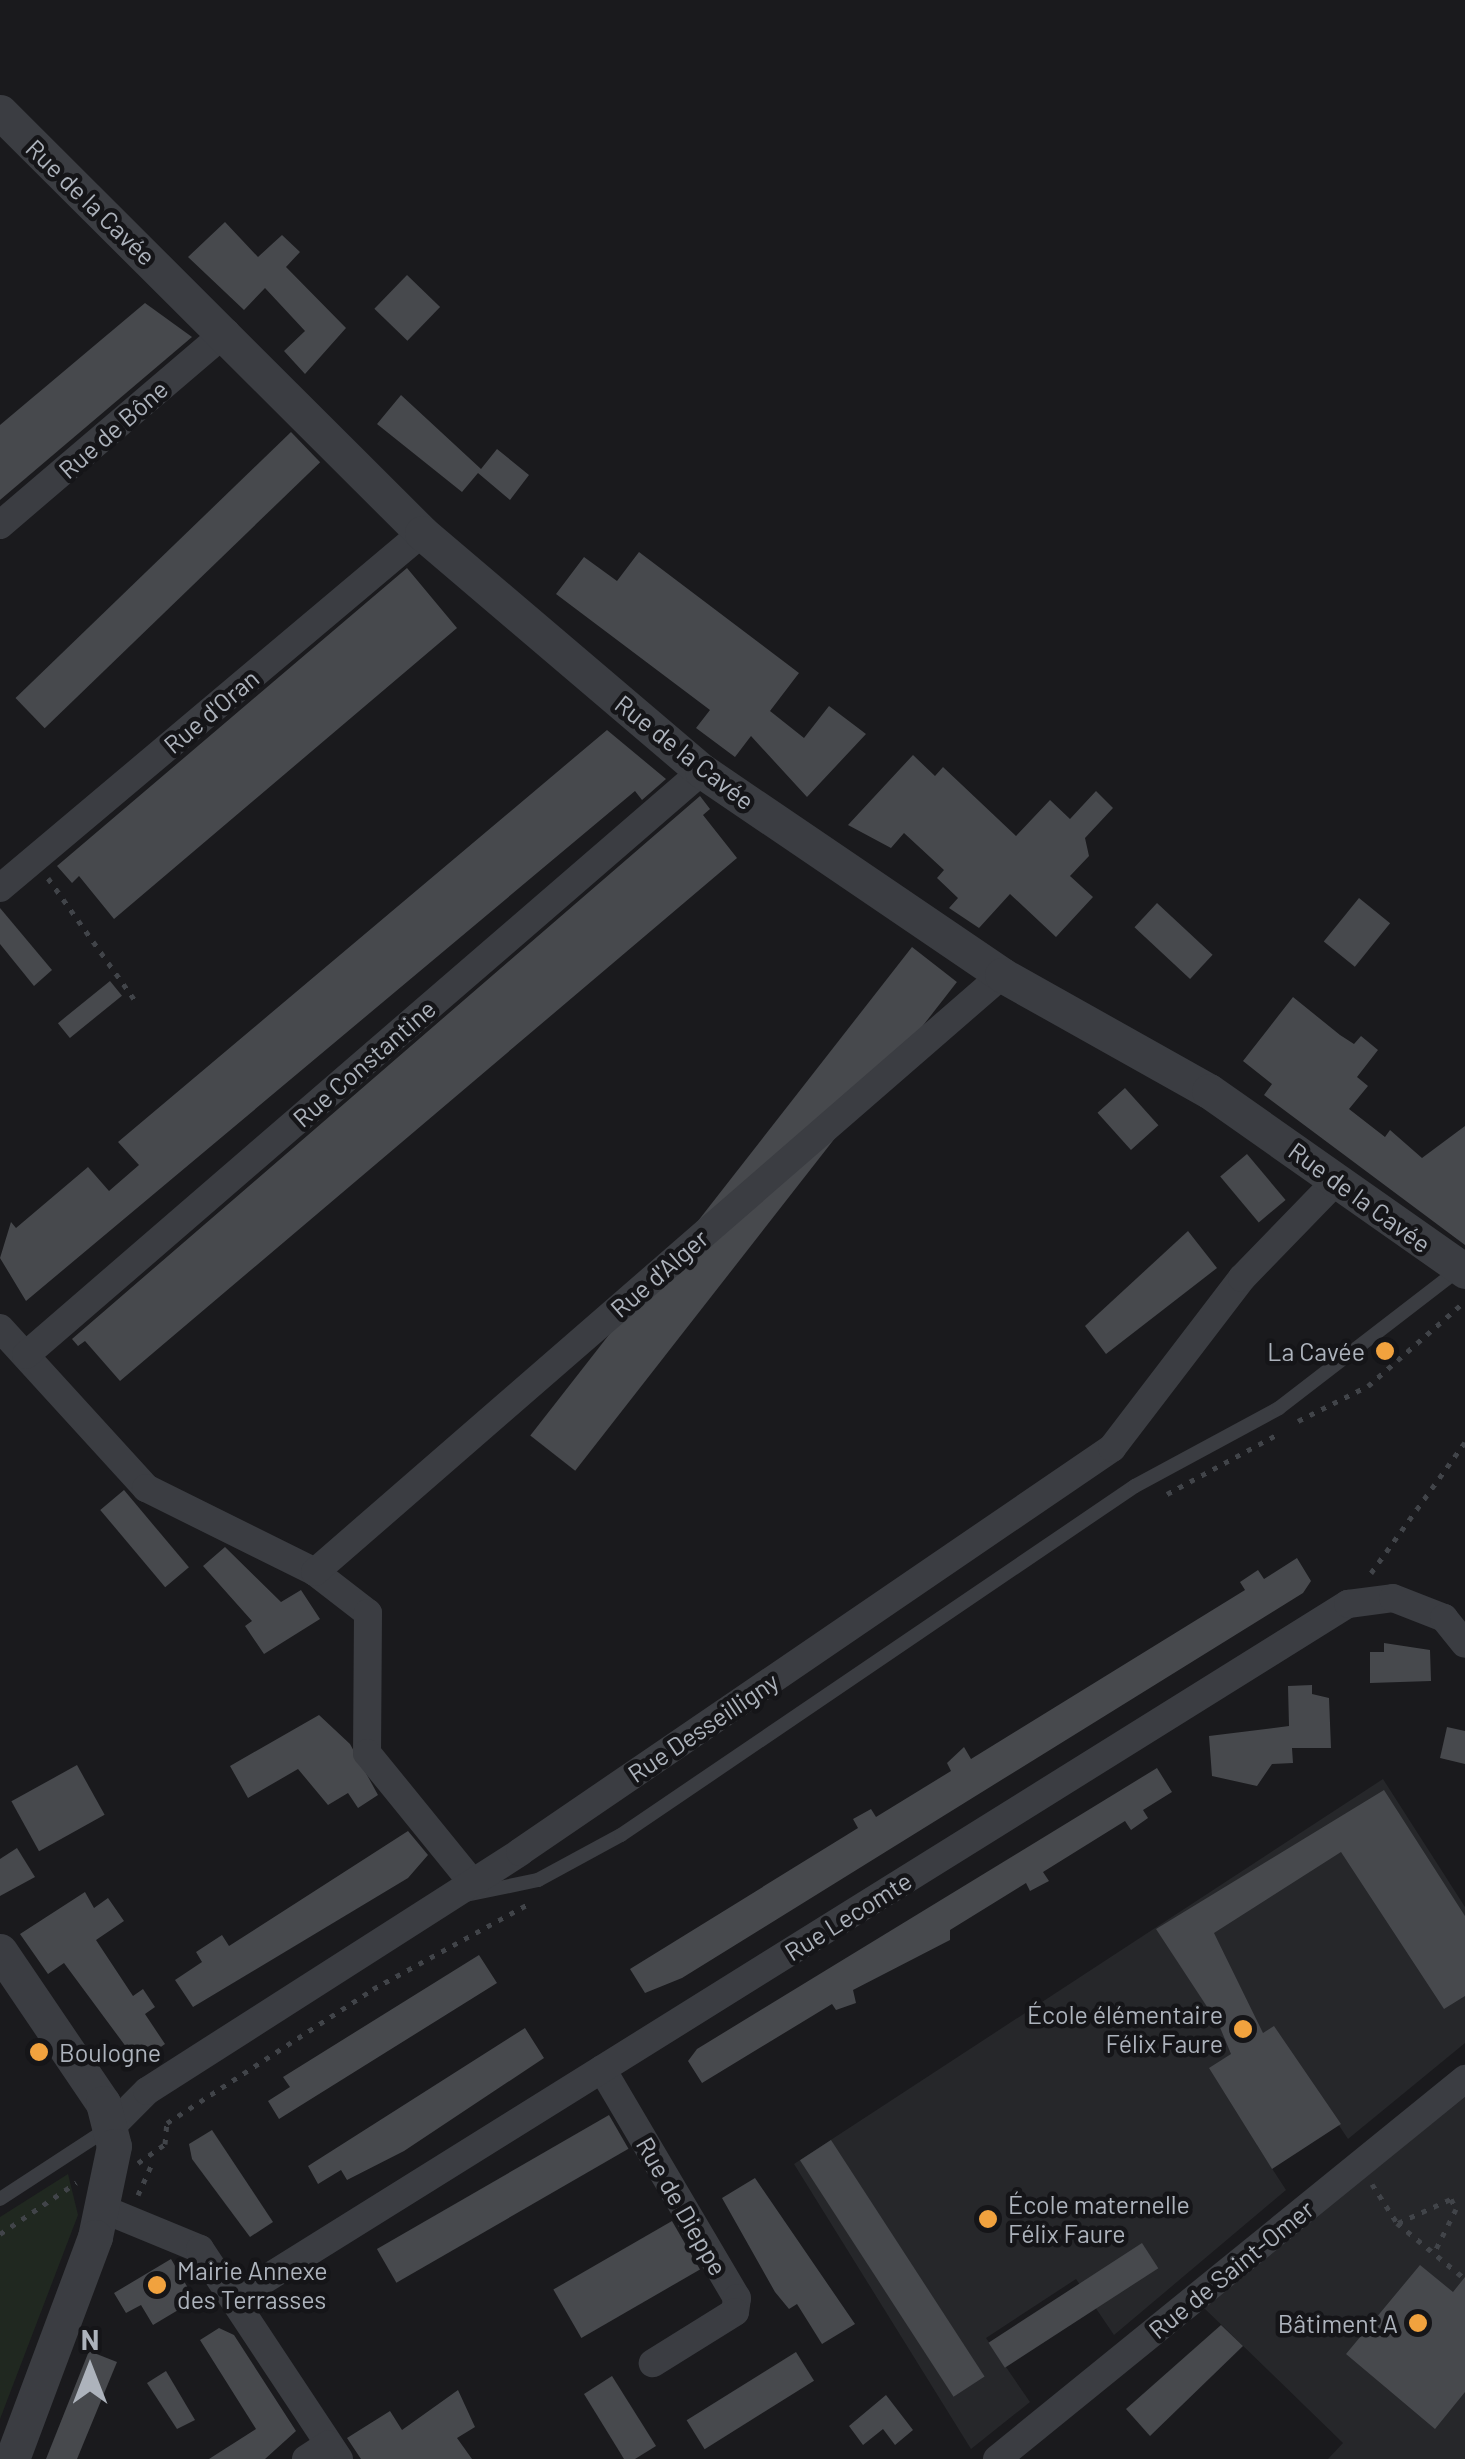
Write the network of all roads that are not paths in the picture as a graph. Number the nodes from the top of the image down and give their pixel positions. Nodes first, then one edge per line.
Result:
1 (0, 112) edge
2 (226, 332) junction
3 (0, 526) edge
4 (422, 533) junction
5 (702, 772) junction
6 (0, 888) edge
7 (1002, 975) junction
8 (1338, 1180) junction
9 (1464, 1268) edge
10 (0, 1328) edge
11 (26, 1355) junction
12 (315, 1572) junction
13 (1465, 1644) edge
14 (461, 1890) junction
15 (0, 1951) edge
16 (602, 2069) junction
17 (1465, 2079) edge
18 (111, 2127) junction
19 (0, 2198) edge
20 (116, 2214) junction
21 (235, 2298) junction
22 (652, 2363) dead end
23 (325, 2454) edge
24 (12, 2459) edge
25 (997, 2459) edge

1 - 2 street, Rue de la Cavée
2 - 3 street, Rue de Bône
2 - 4 street, Rue de la Cavée
4 - 5 street, Rue de la Cavée
4 - 6 street, Rue d'Oran
5 - 7 street, Rue de la Cavée
5 - 11 street, Rue Constantine
7 - 8 street, Rue de la Cavée
7 - 12 street, Rue d'Alger
8 - 9 street, Rue de la Cavée
8 - 14 street, Rue Desseilligny
9 - 14 lane
10 - 11 street
11 - 12 street
12 - 14 street
13 - 16 street, Rue Lecomte
14 - 18 street, Rue Desseilligny
15 - 18 street
16 - 21 street, Rue Lecomte
16 - 22 street, Rue de Dieppe
17 - 25 street, Rue de Saint-Omer
18 - 19 lane, Rue Desseilligny
18 - 20 street
20 - 21 street
20 - 24 street
21 - 23 street

